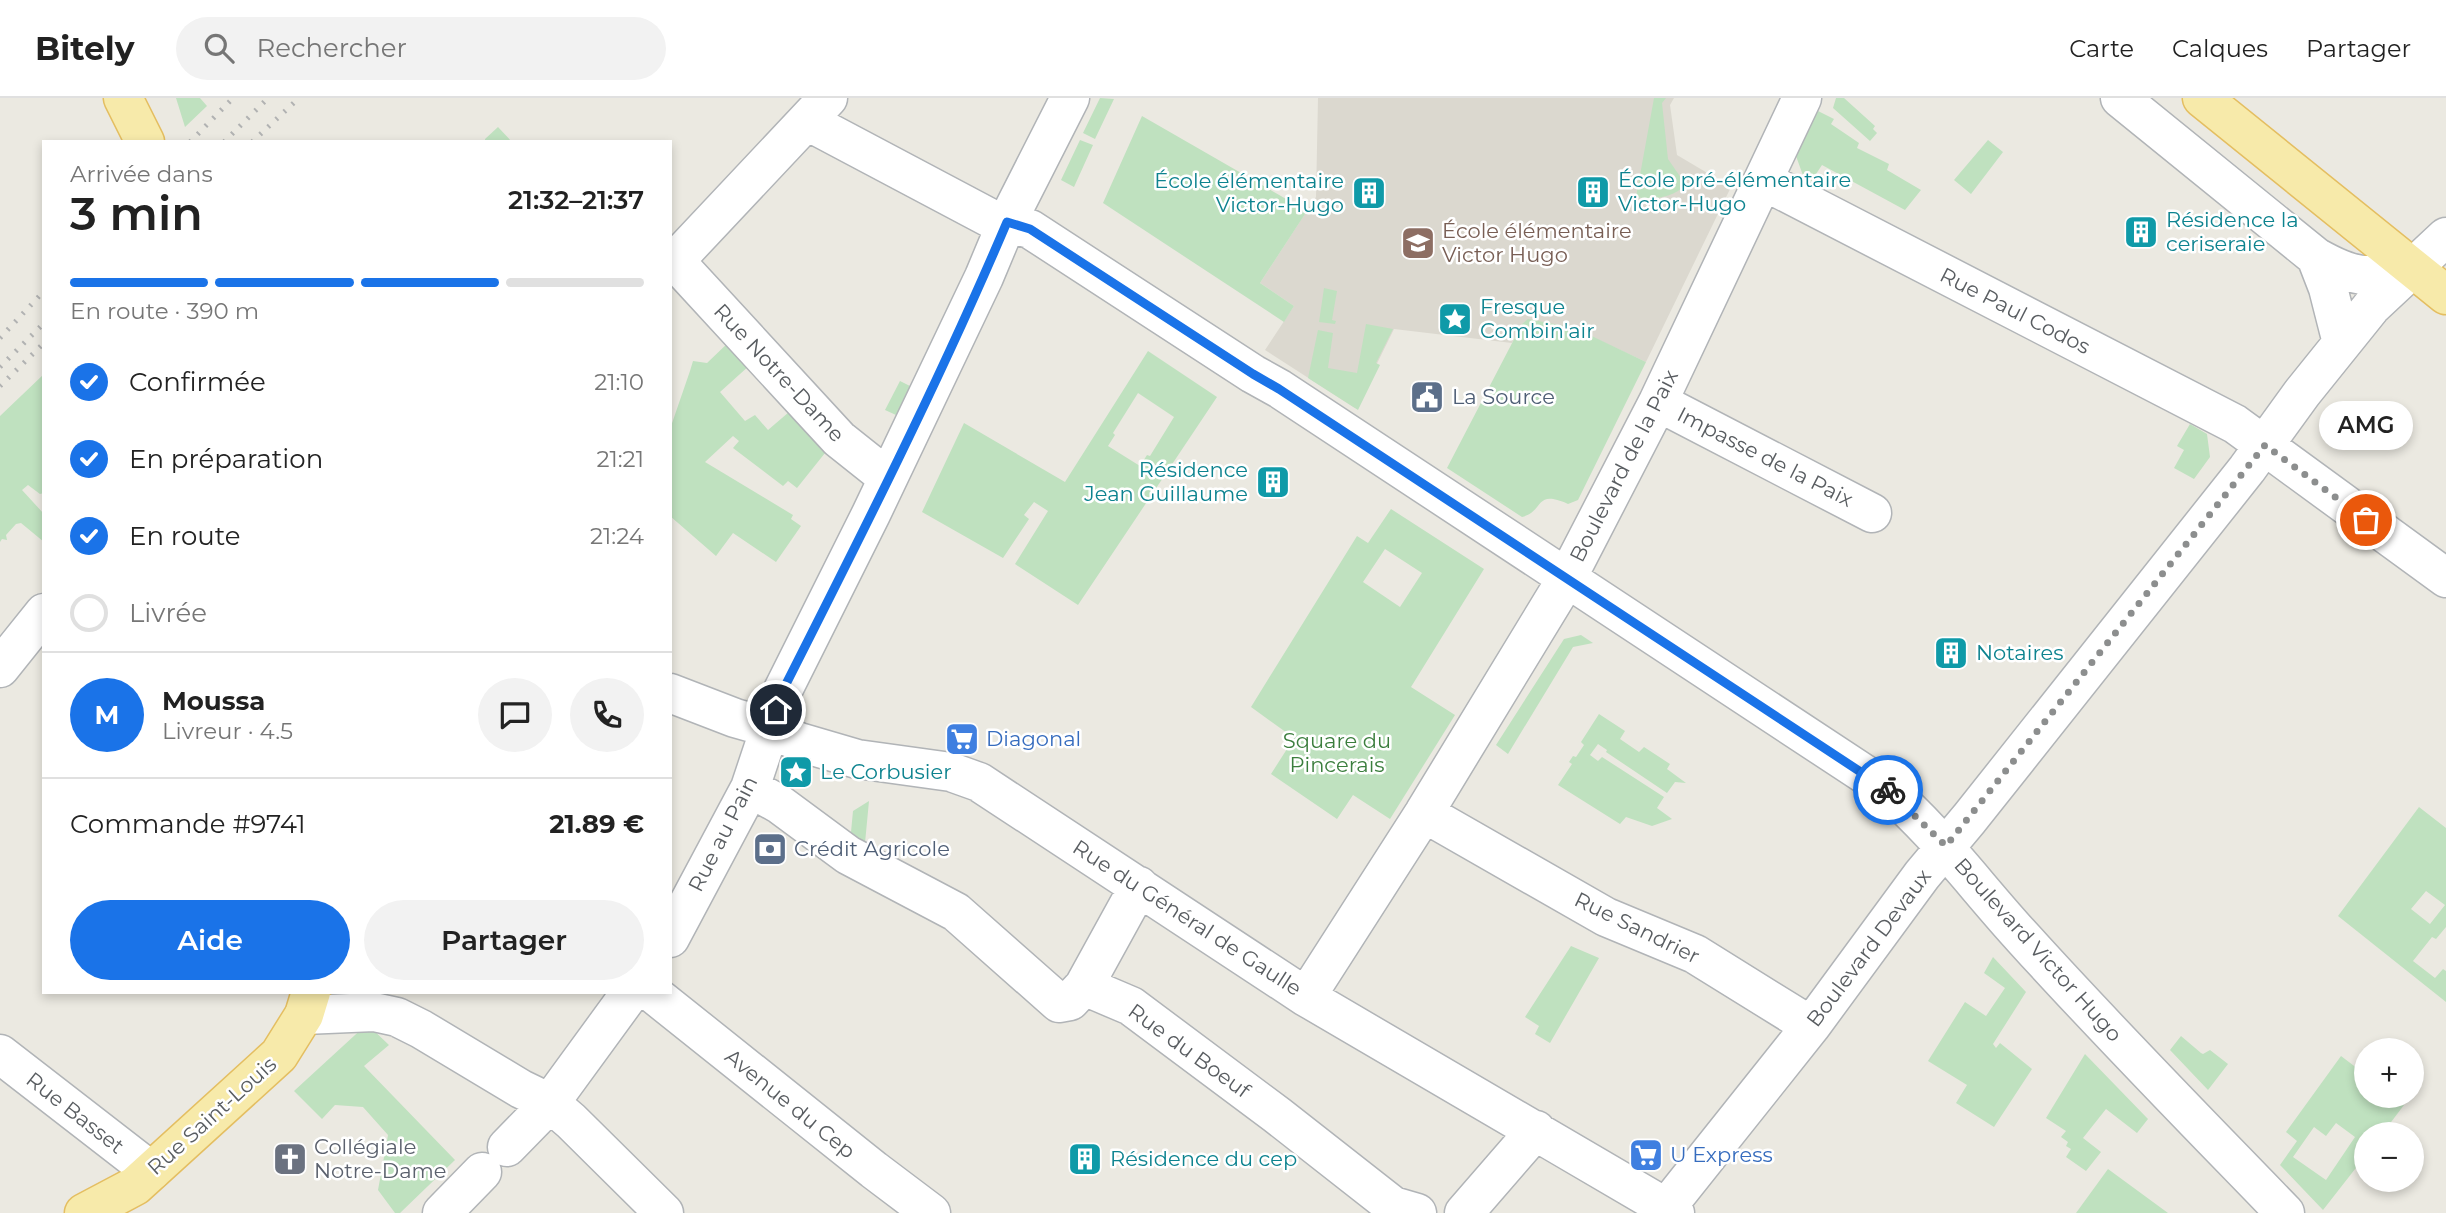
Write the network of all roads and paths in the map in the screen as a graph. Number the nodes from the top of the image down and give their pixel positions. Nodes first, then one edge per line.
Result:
1 (123, 98) edge
2 (1070, 98) edge
3 (1802, 98) edge
4 (2120, 98) edge
5 (2202, 98) edge
6 (817, 109) edge
7 (144, 140) edge
8 (1764, 181) junction
9 (1007, 222) junction
10 (2446, 237) edge
11 (2316, 257) junction
12 (673, 264) edge
13 (2413, 268) junction
14 (2446, 295) edge
15 (2342, 343) junction
16 (1658, 402) junction
17 (2265, 445) junction
18 (888, 478) junction
19 (1872, 513) dead end
20 (1567, 578) junction
21 (2446, 578) edge
22 (42, 616) edge
23 (0, 668) edge
24 (672, 694) edge
25 (770, 728) junction
26 (750, 788) junction
27 (1424, 813) junction
28 (1946, 846) junction
29 (1139, 886) junction
30 (672, 933) edge
31 (1084, 986) junction
32 (630, 994) edge
33 (653, 994) edge
34 (1306, 997) junction
35 (307, 1004) edge
36 (1811, 1026) junction
37 (0, 1054) edge
38 (550, 1103) junction
39 (1536, 1130) junction
40 (134, 1190) edge
41 (909, 1206) edge
42 (1668, 1211) edge
43 (84, 1213) edge
44 (442, 1213) edge
45 (664, 1213) edge
46 (1418, 1213) edge
47 (1464, 1213) edge
48 (2285, 1213) edge

1 - 7 main road
2 - 9 street, Rue au Pain
3 - 8 street, Boulevard de la Paix
4 - 11 street
5 - 13 main road
6 - 9 street, Boulevard Victor Hugo
6 - 12 street
8 - 16 street, Boulevard de la Paix
8 - 17 street, Rue Paul Codos
9 - 18 street, Rue au Pain
9 - 20 street, Boulevard Victor Hugo
10 - 13 street, Boulevard Devaux
11 - 13 street
11 - 15 street
12 - 18 street, Rue Notre-Dame
13 - 14 main road
13 - 15 street, Boulevard Devaux
15 - 17 street, Boulevard Devaux
16 - 19 street, Impasse de la Paix
16 - 20 street, Boulevard de la Paix
17 - 21 street, Rue Paul Codos
17 - 28 street, Boulevard Devaux
18 - 25 street, Rue au Pain
20 - 27 street, Boulevard de la Paix
20 - 28 street, Boulevard Victor Hugo
22 - 23 street
24 - 25 street, Rue du Général de Gaulle
25 - 26 street, Rue au Pain
25 - 29 street, Rue du Général de Gaulle
26 - 30 street, Rue au Pain
26 - 31 street
27 - 34 street, Boulevard de la Paix
27 - 36 street, Rue Sandrier
28 - 36 street, Boulevard Devaux
28 - 48 street, Boulevard Victor Hugo
29 - 31 street
29 - 34 street, Rue du Général de Gaulle
31 - 46 street, Rue du Boeuf
32 - 38 street
33 - 41 street, Avenue du Cep
34 - 39 street, Rue du Général de Gaulle
35 - 38 street
35 - 40 main road, Rue Saint-Louis
36 - 42 street, Boulevard Devaux
37 - 40 street, Rue Basset
38 - 44 street
38 - 45 street
39 - 42 street, Rue du Général de Gaulle
39 - 47 street
40 - 43 main road, Rue Saint-Louis

